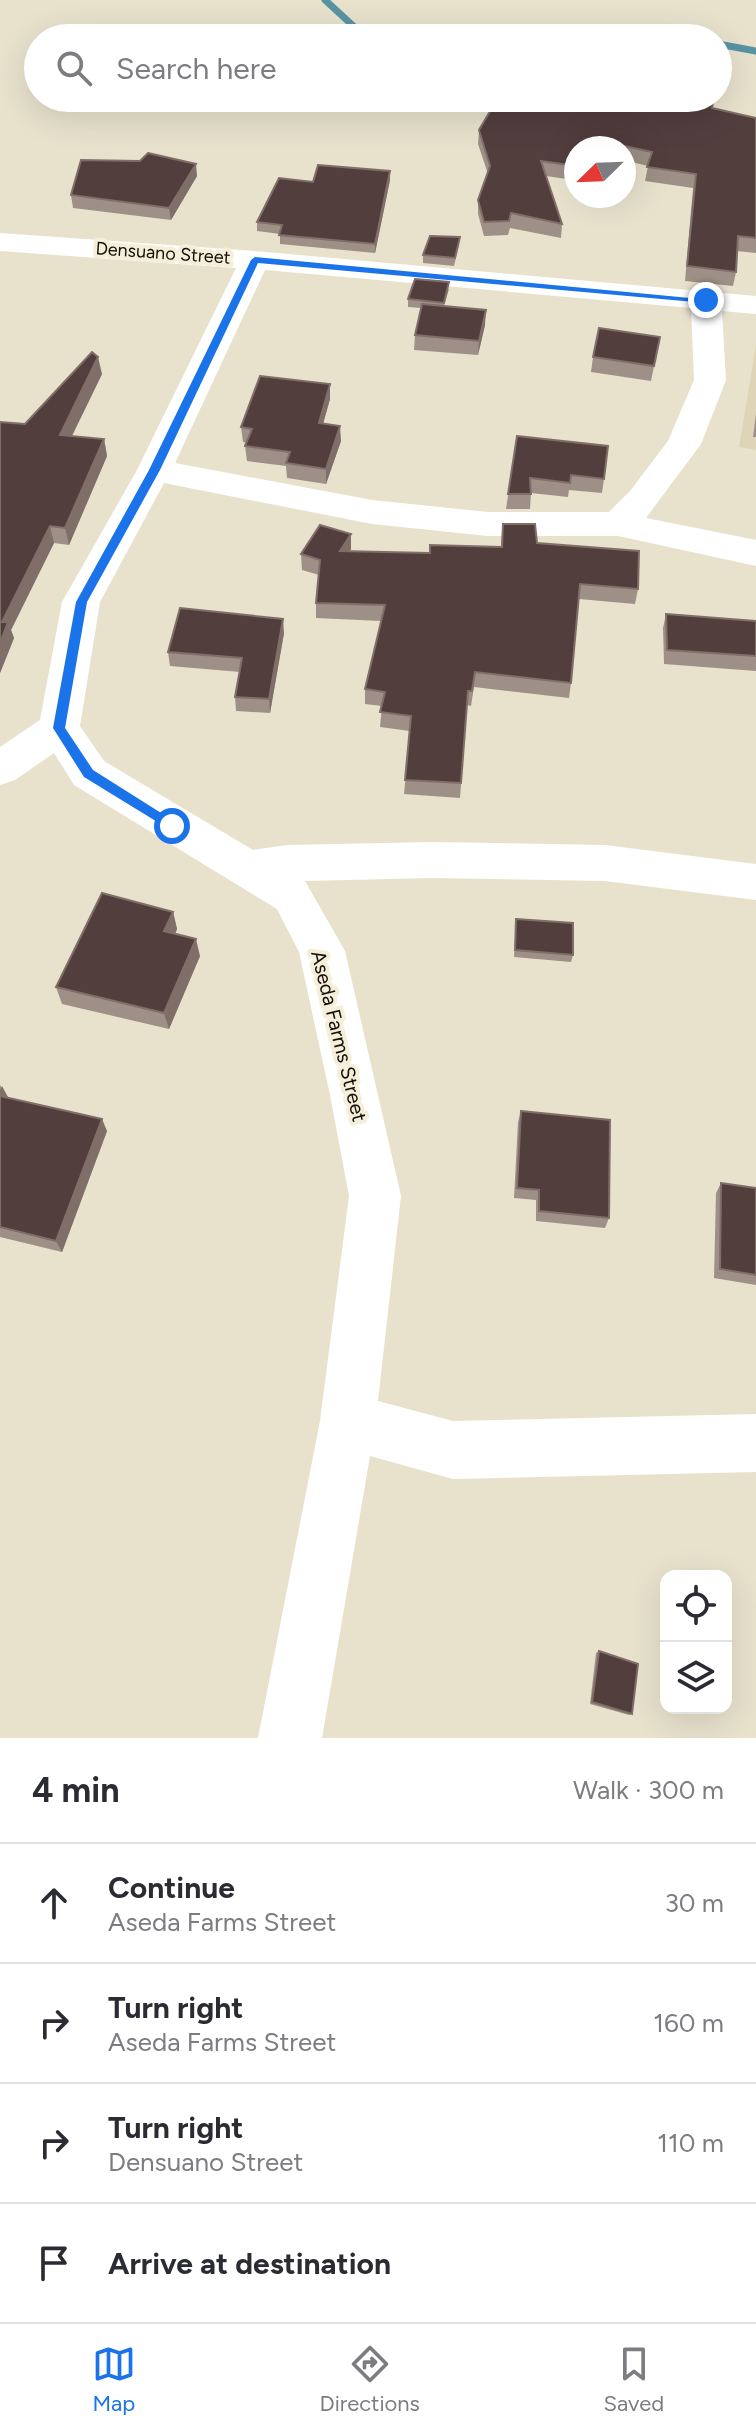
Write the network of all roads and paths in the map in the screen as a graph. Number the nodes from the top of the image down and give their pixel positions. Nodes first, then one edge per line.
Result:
1 (0, 242) edge
2 (255, 260) junction
3 (706, 300) junction
4 (756, 305) edge
5 (154, 470) junction
6 (618, 524) junction
7 (756, 553) edge
8 (59, 728) junction
9 (0, 769) edge
10 (250, 868) junction
11 (756, 882) edge
12 (348, 1421) junction
13 (756, 1443) edge
14 (290, 1738) edge

1 - 2 street, Densuano Street
2 - 3 street, Densuano Street
2 - 5 street
3 - 4 street, Densuano Street
3 - 6 street
5 - 6 street
5 - 8 street
6 - 7 street
8 - 9 street
8 - 10 street, Aseda Farms Street
10 - 11 street
10 - 12 street, Aseda Farms Street
12 - 13 street
12 - 14 street, Aseda Farms Street

